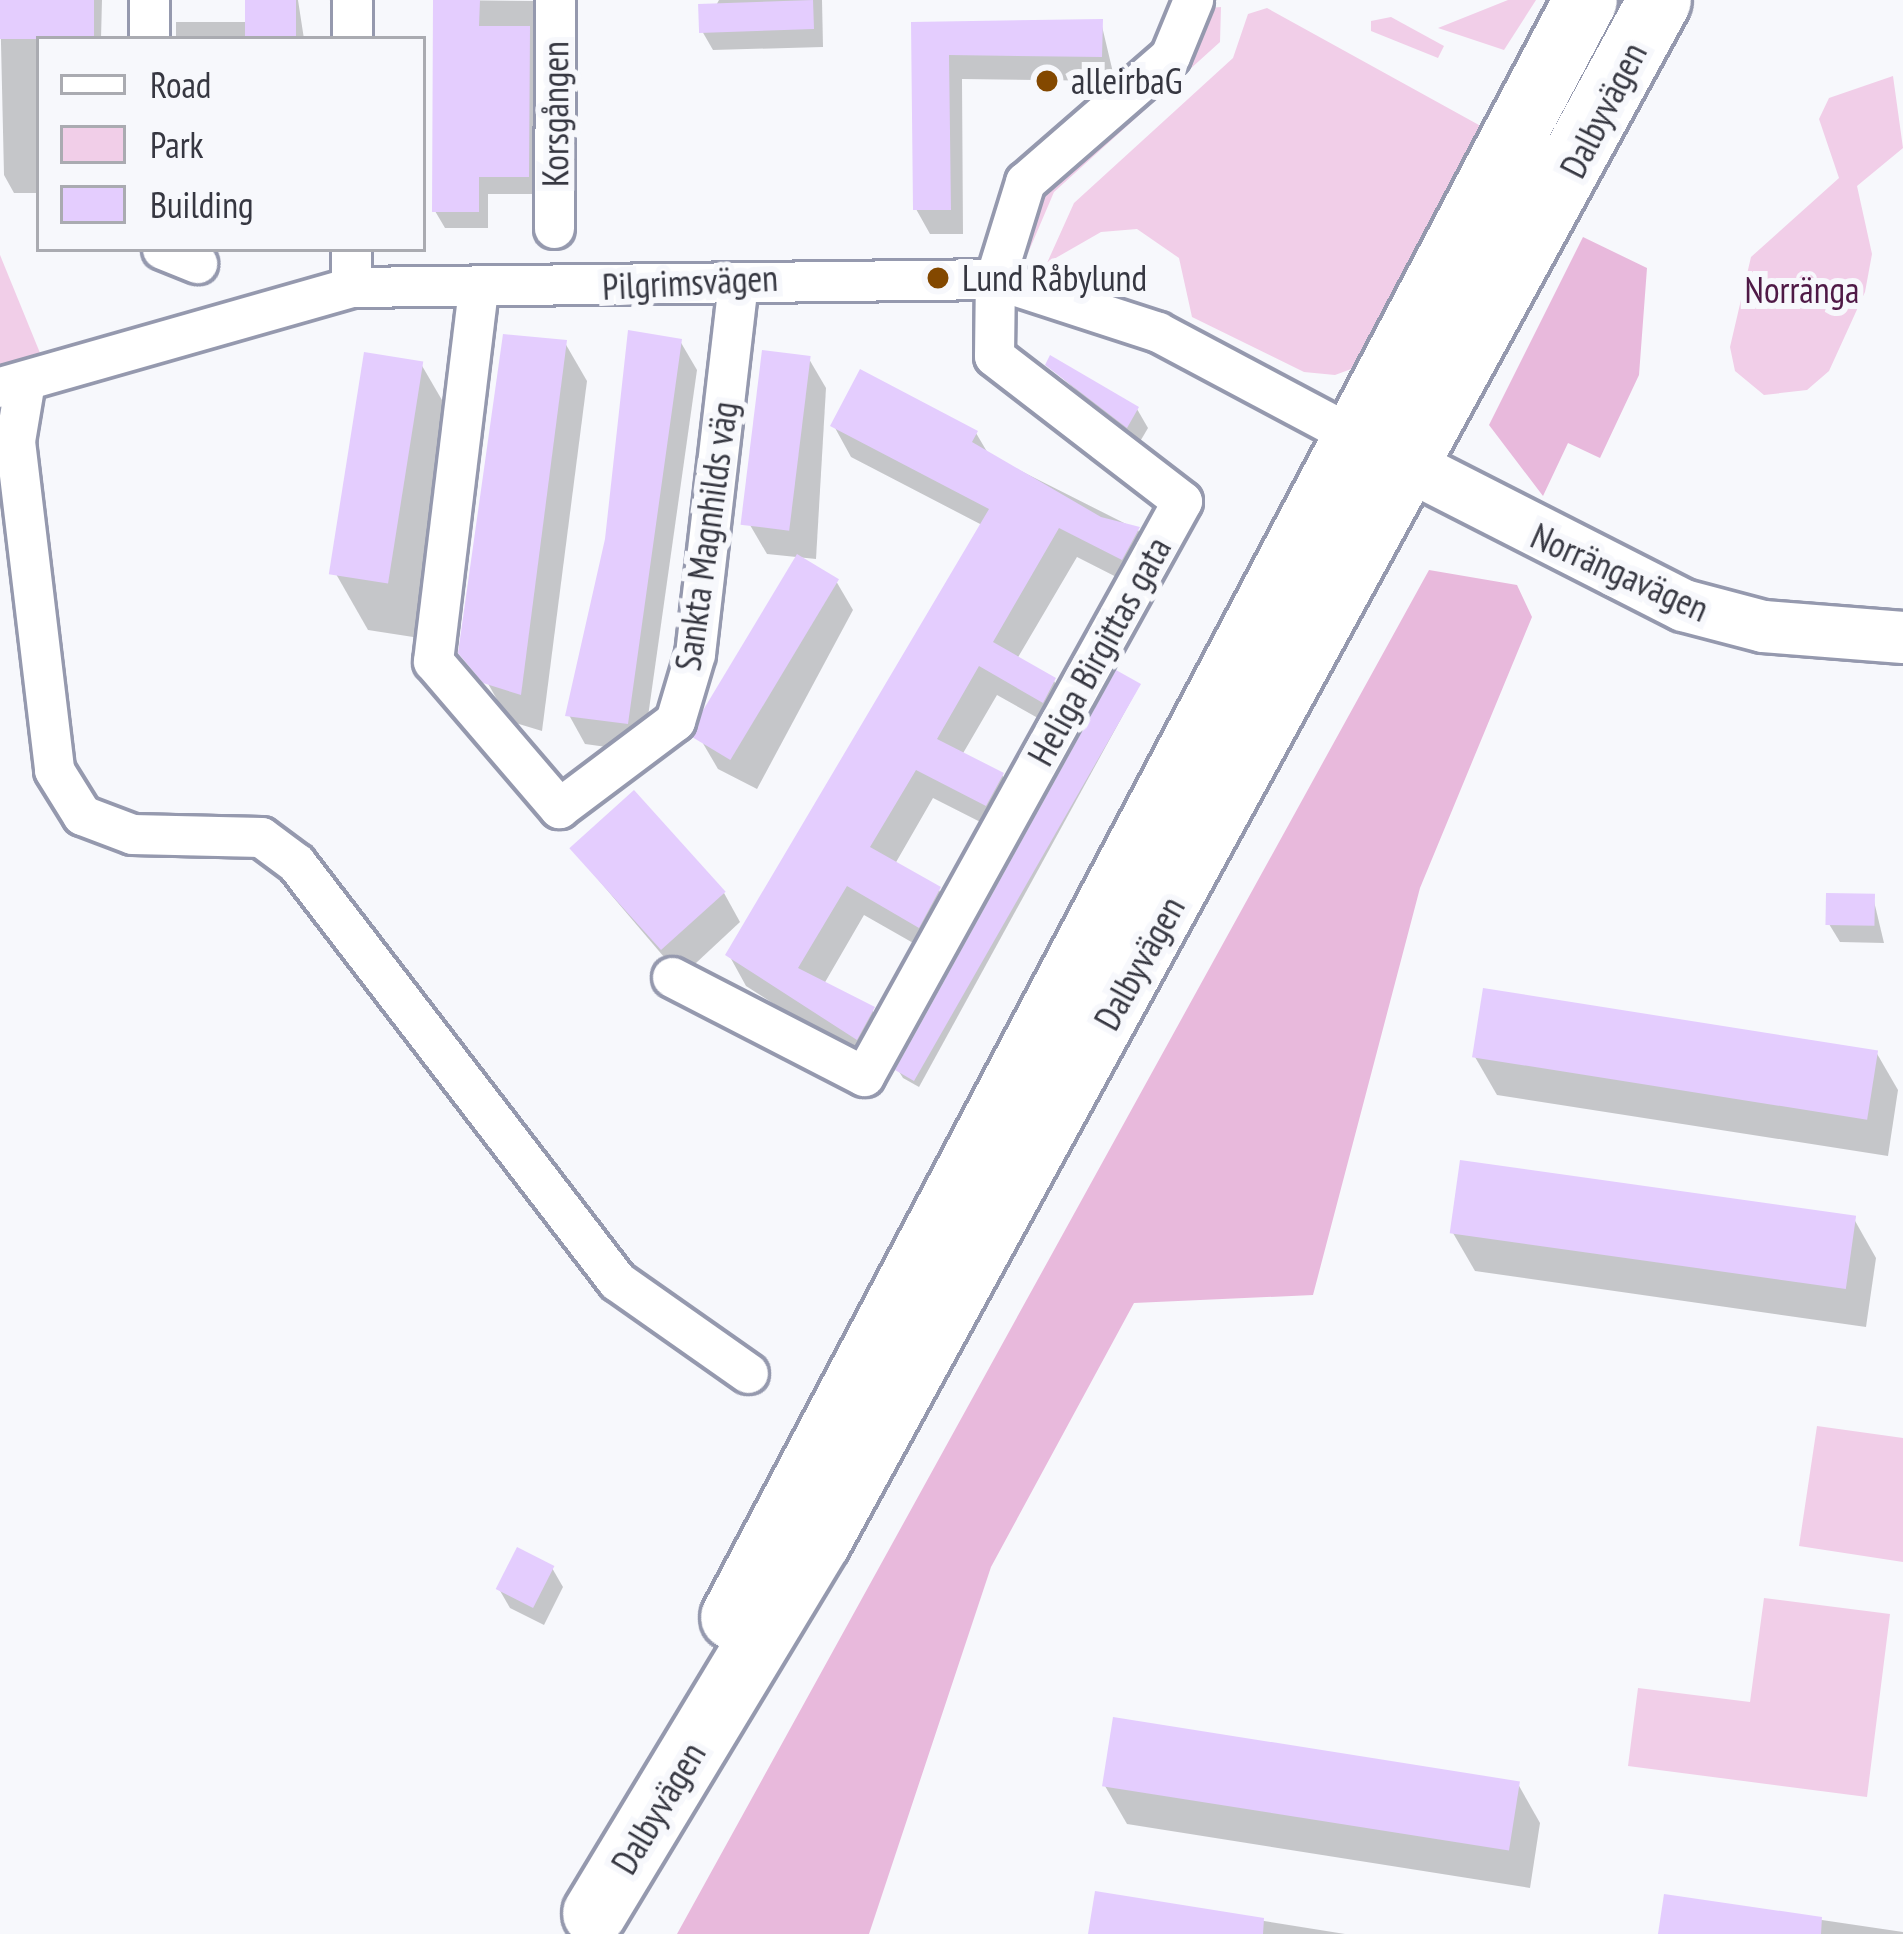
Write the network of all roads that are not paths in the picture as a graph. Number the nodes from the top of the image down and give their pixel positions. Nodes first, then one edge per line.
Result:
1 (149, 0) edge
2 (352, 0) edge
3 (555, 0) edge
4 (1193, 0) edge
5 (1585, 0) edge
6 (1659, 0) edge
7 (149, 36) edge
8 (352, 36) edge
9 (554, 228) dead end
10 (351, 268) edge
11 (995, 279) junction
12 (738, 284) junction
13 (478, 289) junction
14 (12, 384) edge
15 (1386, 454) junction
16 (1903, 637) edge
17 (672, 977) dead end
18 (748, 1372) dead end
19 (588, 1924) edge

1 - 7 street
2 - 8 street
3 - 9 street, Korsgången
4 - 11 street
5 - 15 main road, Dalbyvägen
6 - 15 main road, Dalbyvägen
10 - 13 street, Pilgrimsvägen
10 - 14 street, Pilgrimsvägen
11 - 12 street, Pilgrimsvägen
11 - 15 street, Pilgrimsvägen
11 - 17 street, Heliga Birgittas gata
12 - 13 street, Pilgrimsvägen
12 - 13 street, Sankta Magnhilds väg
14 - 18 street
15 - 16 street, Norrängavägen
15 - 19 main road, Dalbyvägen

